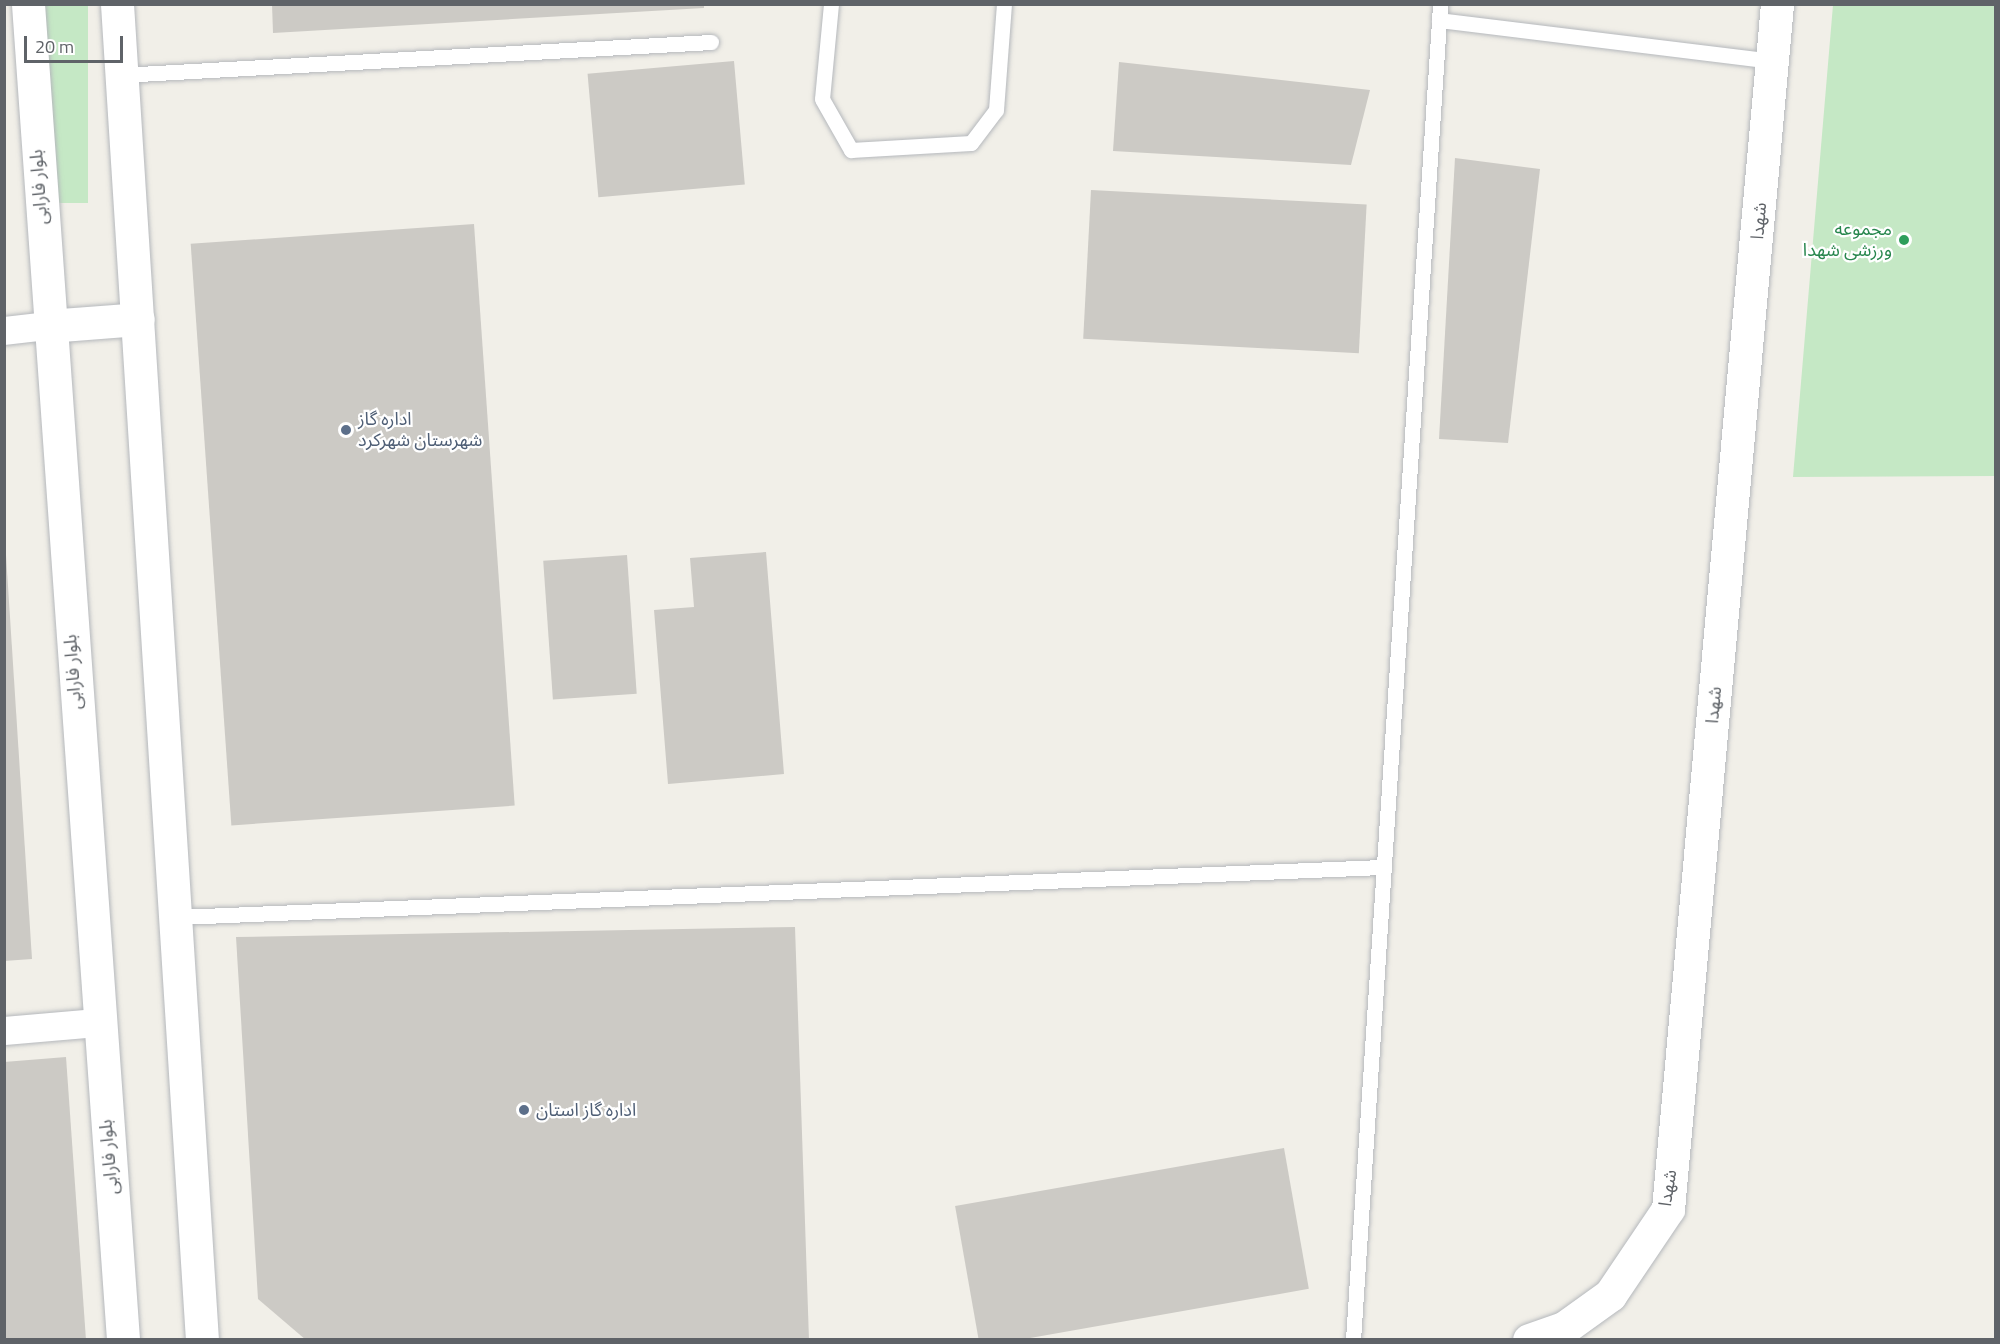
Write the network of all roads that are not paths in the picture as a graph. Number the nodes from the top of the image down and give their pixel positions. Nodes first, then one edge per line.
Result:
1 (28, 4) edge
2 (117, 4) edge
3 (831, 4) edge
4 (1004, 4) edge
5 (1440, 4) edge
6 (1777, 4) edge
7 (1439, 20) junction
8 (711, 42) dead end
9 (1773, 62) junction
10 (121, 75) junction
11 (138, 319) junction
12 (48, 326) junction
13 (4, 331) edge
14 (1382, 867) junction
15 (179, 917) junction
16 (98, 1023) junction
17 (4, 1031) edge
18 (123, 1340) edge
19 (202, 1340) edge
20 (1353, 1340) edge
21 (1529, 1340) edge

1 - 12 main road, بلوار فارابی
2 - 10 main road
3 - 4 lane
5 - 7 lane
6 - 9 main road, شهدا
7 - 9 lane
7 - 14 lane
8 - 10 lane
9 - 21 main road, شهدا
10 - 11 main road
11 - 12 main road
11 - 15 main road
12 - 13 street
12 - 16 main road, بلوار فارابی
14 - 15 lane
14 - 20 lane
15 - 19 main road
16 - 17 street
16 - 18 main road, بلوار فارابی

